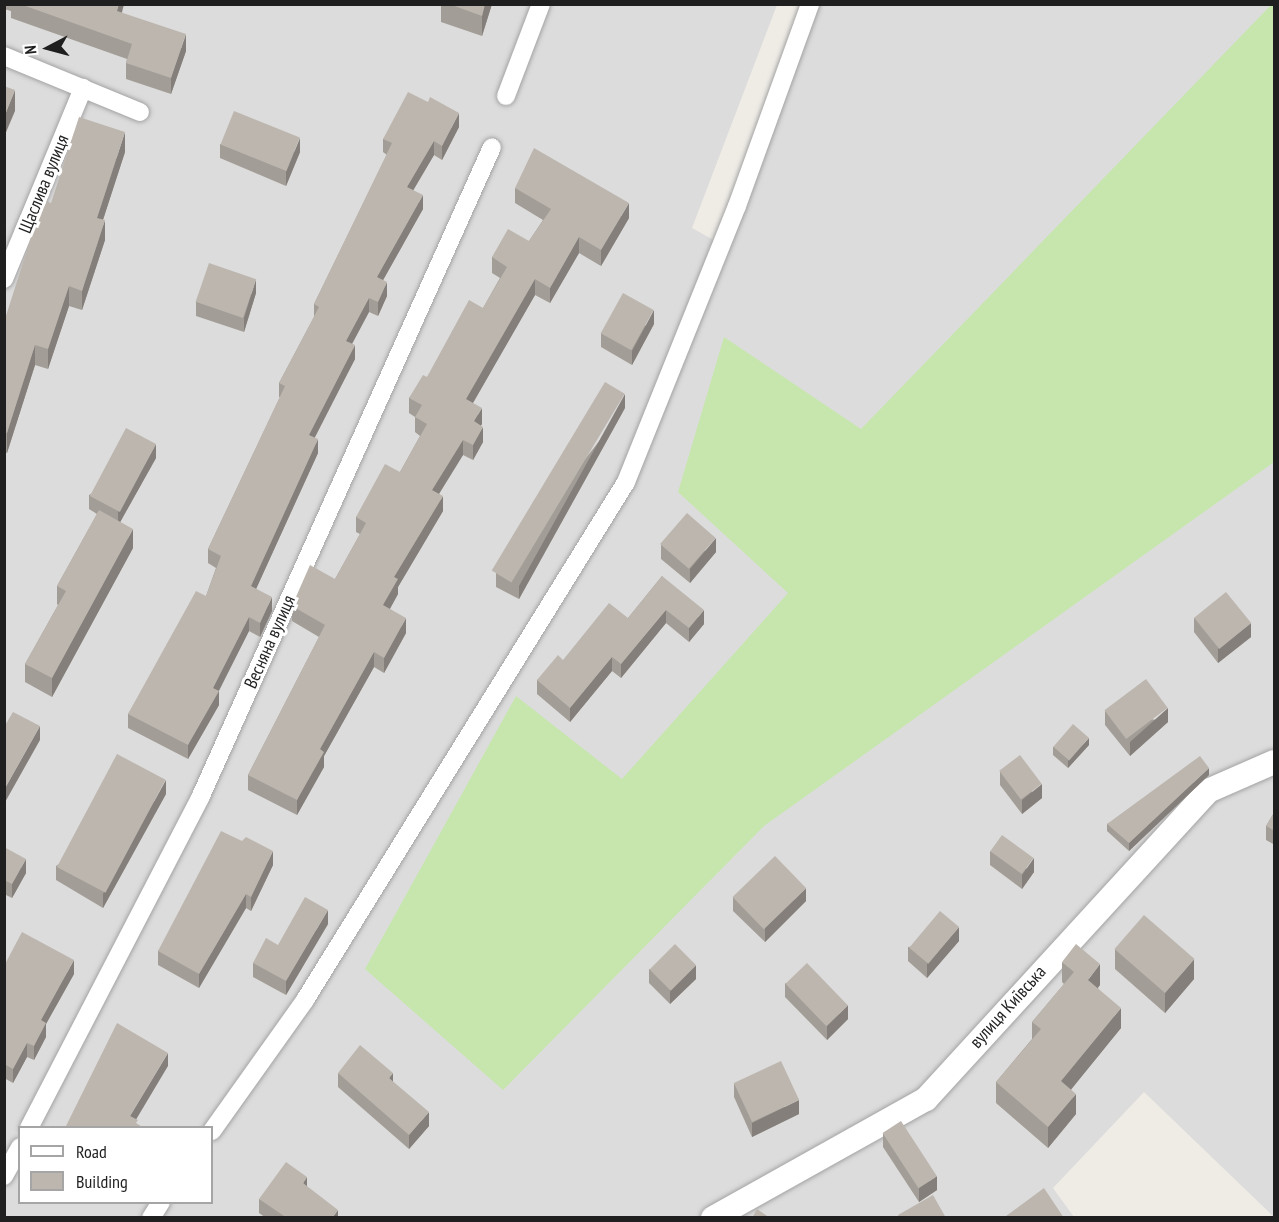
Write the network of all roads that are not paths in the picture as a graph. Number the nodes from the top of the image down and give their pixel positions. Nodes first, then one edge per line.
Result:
1 (541, 4) edge
2 (810, 4) edge
3 (4, 56) edge
4 (83, 88) junction
5 (506, 96) dead end
6 (140, 112) dead end
7 (492, 147) dead end
8 (4, 279) edge
9 (1275, 762) edge
10 (30, 1126) edge
11 (213, 1130) edge
12 (18, 1151) edge
13 (4, 1176) edge
14 (160, 1204) edge
15 (151, 1218) edge
16 (713, 1218) edge

1 - 5 street
2 - 11 street
3 - 4 street
4 - 6 street
4 - 8 street, Щаслива вулиця
7 - 10 street, Весняна вулиця
9 - 16 street, вулиця Київська
12 - 13 street
14 - 15 street

